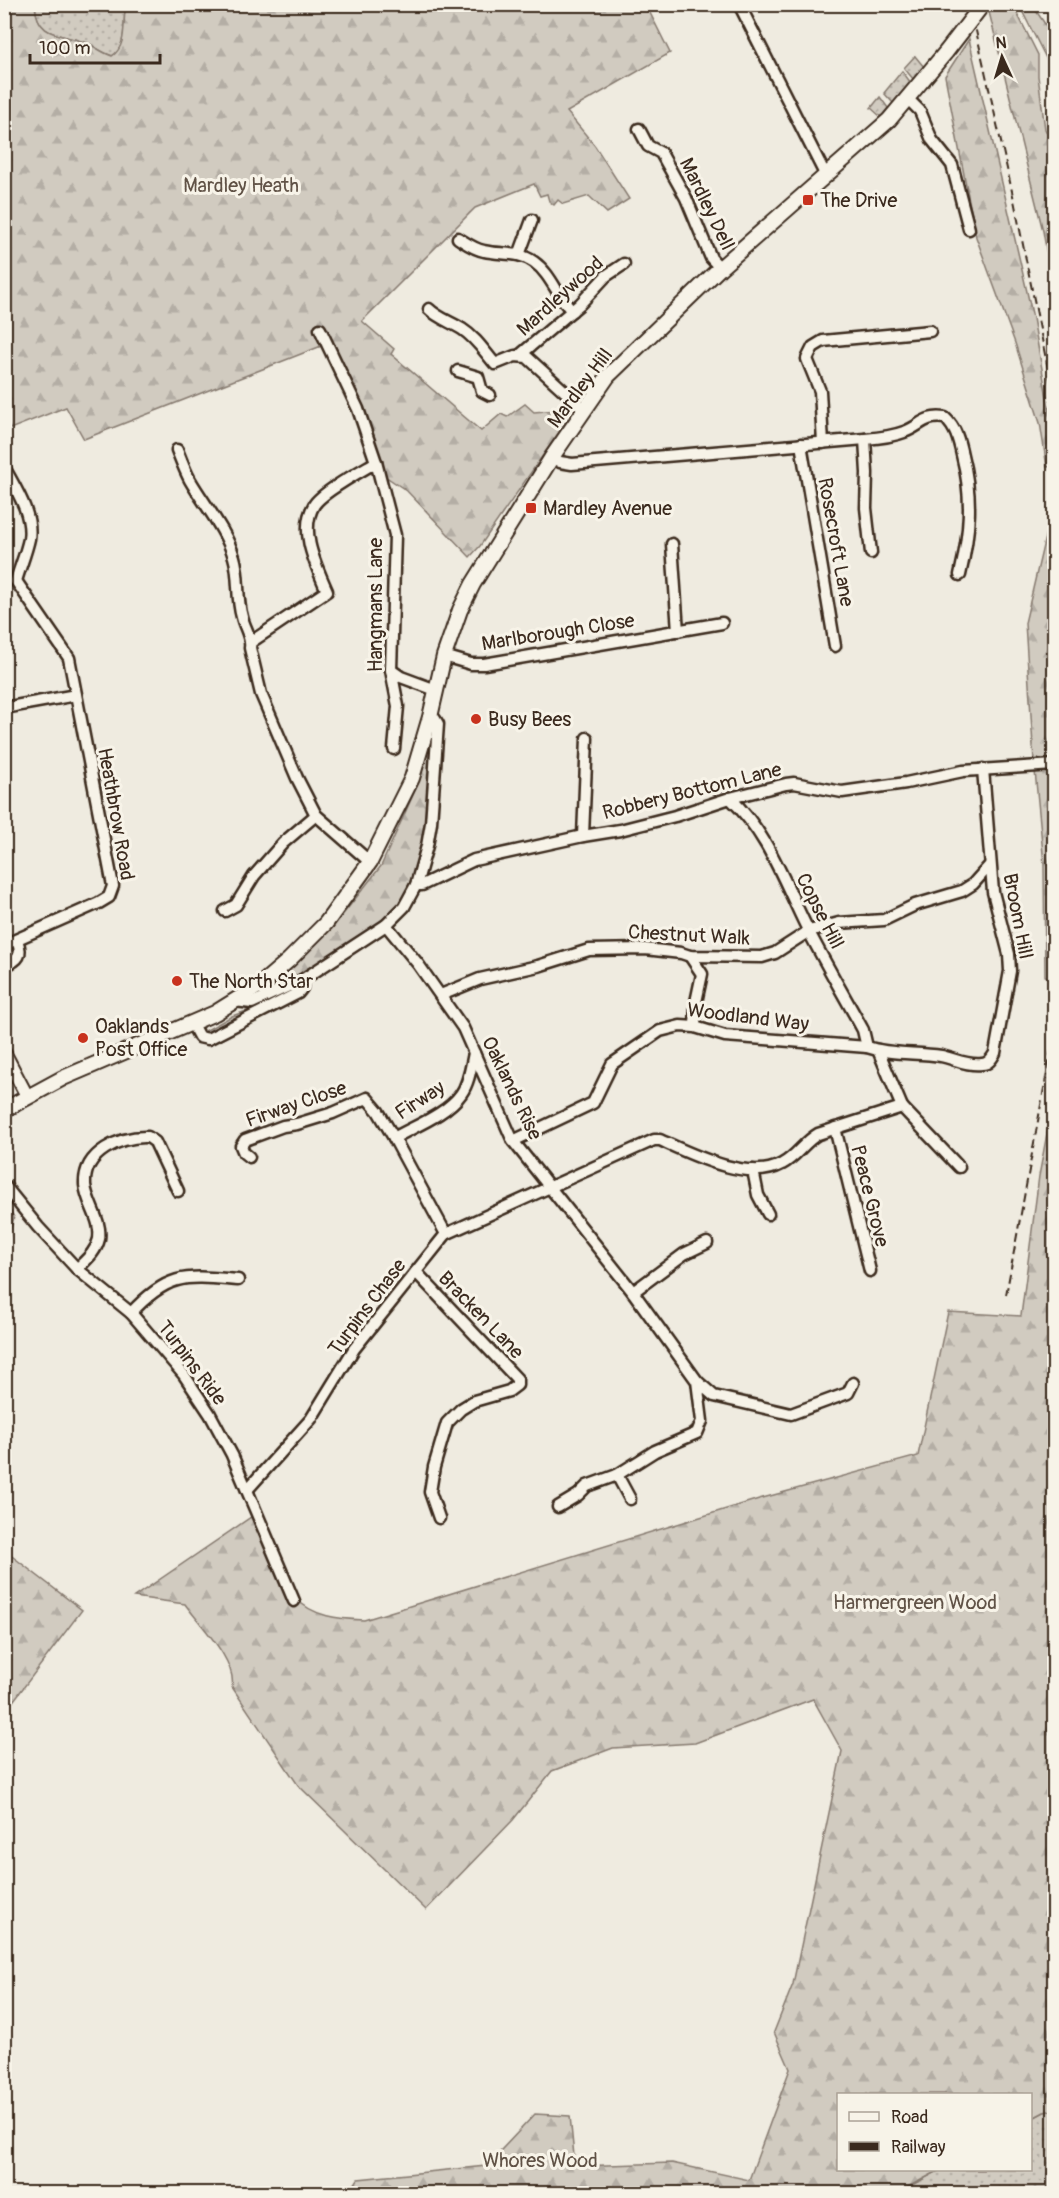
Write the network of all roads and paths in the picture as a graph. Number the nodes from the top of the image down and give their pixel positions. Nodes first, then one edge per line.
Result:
1 (739, 4) edge
2 (983, 4) edge
3 (908, 99) junction
4 (639, 129) dead end
5 (826, 176) junction
6 (532, 220) dead end
7 (969, 229) dead end
8 (458, 238) dead end
9 (519, 255) junction
10 (624, 264) dead end
11 (720, 268) junction
12 (429, 309) dead end
13 (572, 311) junction
14 (320, 330) dead end
15 (930, 332) dead end
16 (520, 355) junction
17 (495, 364) junction
18 (458, 371) dead end
19 (478, 377) junction
20 (490, 395) dead end
21 (584, 409) junction
22 (865, 439) junction
23 (823, 443) junction
24 (801, 444) junction
25 (177, 450) dead end
26 (552, 457) junction
27 (376, 462) junction
28 (4, 467) edge
29 (672, 544) dead end
30 (871, 553) dead end
31 (960, 575) dead end
32 (10, 580) edge
33 (722, 623) dead end
34 (678, 631) junction
35 (251, 642) junction
36 (836, 646) dead end
37 (444, 656) junction
38 (391, 670) junction
39 (435, 690) junction
40 (76, 695) junction
41 (4, 708) edge
42 (430, 717) junction
43 (587, 738) dead end
44 (394, 749) dead end
45 (1054, 765) edge
46 (983, 770) junction
47 (730, 798) junction
48 (316, 815) junction
49 (583, 836) junction
50 (370, 862) junction
51 (990, 866) junction
52 (416, 885) junction
53 (225, 911) dead end
54 (386, 925) junction
55 (809, 931) junction
56 (17, 940) junction
57 (4, 945) edge
58 (690, 956) junction
59 (717, 957) junction
60 (4, 966) edge
61 (702, 974) junction
62 (302, 980) junction
63 (264, 990) junction
64 (441, 995) junction
65 (192, 1024) junction
66 (695, 1028) junction
67 (873, 1048) junction
68 (4, 1052) edge
69 (474, 1053) junction
70 (985, 1065) joint
71 (27, 1096) junction
72 (902, 1107) junction
73 (4, 1110) edge
74 (835, 1128) junction
75 (394, 1138) junction
76 (513, 1141) junction
77 (249, 1157) dead end
78 (958, 1167) dead end
79 (753, 1170) junction
80 (4, 1185) edge
81 (549, 1187) junction
82 (178, 1191) dead end
83 (768, 1214) dead end
84 (446, 1234) junction
85 (707, 1243) dead end
86 (77, 1269) junction
87 (870, 1271) dead end
88 (416, 1272) junction
89 (238, 1281) dead end
90 (633, 1292) junction
91 (131, 1313) junction
92 (697, 1381) junction
93 (853, 1383) dead end
94 (617, 1475) junction
95 (247, 1490) junction
96 (630, 1499) dead end
97 (558, 1508) dead end
98 (439, 1518) dead end
99 (294, 1601) dead end

1 - 5 street
2 - 3 main road, Mardley Hill, bridge
3 - 5 main road, Mardley Hill
3 - 7 street
4 - 11 street, Mardley Dell
5 - 11 main road, Mardley Hill
6 - 9 street
8 - 9 street
9 - 13 street
10 - 13 street, Mardleywood
11 - 21 main road, Mardley Hill
12 - 17 street
13 - 16 street, Mardleywood
14 - 27 street, Hangmans Lane
15 - 23 street
16 - 17 street, Mardleywood
16 - 21 street, Mardleywood
17 - 19 street, Mardleywood
18 - 19 street
19 - 20 street
21 - 26 main road, Mardley Hill
22 - 23 street
22 - 30 street
22 - 31 street
23 - 24 street
24 - 26 street
24 - 36 street, Rosecroft Lane
25 - 35 street
26 - 37 main road, Mardley Hill
27 - 35 street
27 - 38 street, Hangmans Lane
28 - 32 street
29 - 34 street
32 - 40 street
33 - 34 street, Marlborough Close
34 - 37 street, Marlborough Close
35 - 48 street
37 - 39 main road, Mardley Hill
38 - 39 street
38 - 44 street, Hangmans Lane
39 - 42 main road, Mardley Hill
40 - 41 street
40 - 56 street, Heathbrow Road
42 - 50 main road, Mardley Hill
42 - 52 street
43 - 49 street
45 - 46 street, Robbery Bottom Lane
46 - 47 street, Robbery Bottom Lane
46 - 51 street, Broom Hill
47 - 49 street, Robbery Bottom Lane
47 - 55 street, Copse Hill
48 - 50 street
48 - 53 street
49 - 52 street, Robbery Bottom Lane
50 - 63 main road, Mardley Hill
51 - 55 street, Chestnut Walk
51 - 70 street, Broom Hill
52 - 54 street
54 - 62 street
54 - 64 street, Oaklands Rise
55 - 59 street, Chestnut Walk
55 - 67 street, Copse Hill
56 - 57 street, Heathbrow Road
56 - 60 street
58 - 59 street, Chestnut Walk
58 - 61 street
58 - 64 street, Chestnut Walk
59 - 61 street
61 - 66 street
62 - 63 street
62 - 65 street
63 - 65 main road, Mardley Hill
64 - 69 street, Oaklands Rise
65 - 71 main road, Mardley Hill
66 - 67 street, Woodland Way
66 - 76 street, Woodland Way
67 - 70 street, Woodland Way
67 - 72 street, Copse Hill
68 - 71 street
69 - 75 street, Firway
69 - 76 street, Oaklands Rise
71 - 73 main road, Mardley Hill
72 - 74 street
72 - 78 street
74 - 79 street
74 - 87 street, Peace Grove
75 - 77 street, Firway Close
75 - 84 street, Firway
76 - 81 street, Oaklands Rise
79 - 81 street, Turpins Chase
79 - 83 street
80 - 86 street, Turpins Ride
81 - 84 street, Turpins Chase
81 - 90 street, Oaklands Rise
82 - 86 street
84 - 88 street, Turpins Chase
85 - 90 street
86 - 91 street, Turpins Ride
88 - 95 street, Turpins Chase
88 - 98 street, Bracken Lane
89 - 91 street
90 - 92 street, Oaklands Rise
91 - 95 street, Turpins Ride
92 - 93 street
92 - 94 street, Oaklands Rise
94 - 96 street
94 - 97 street, Oaklands Rise
95 - 99 street, Turpins Ride

